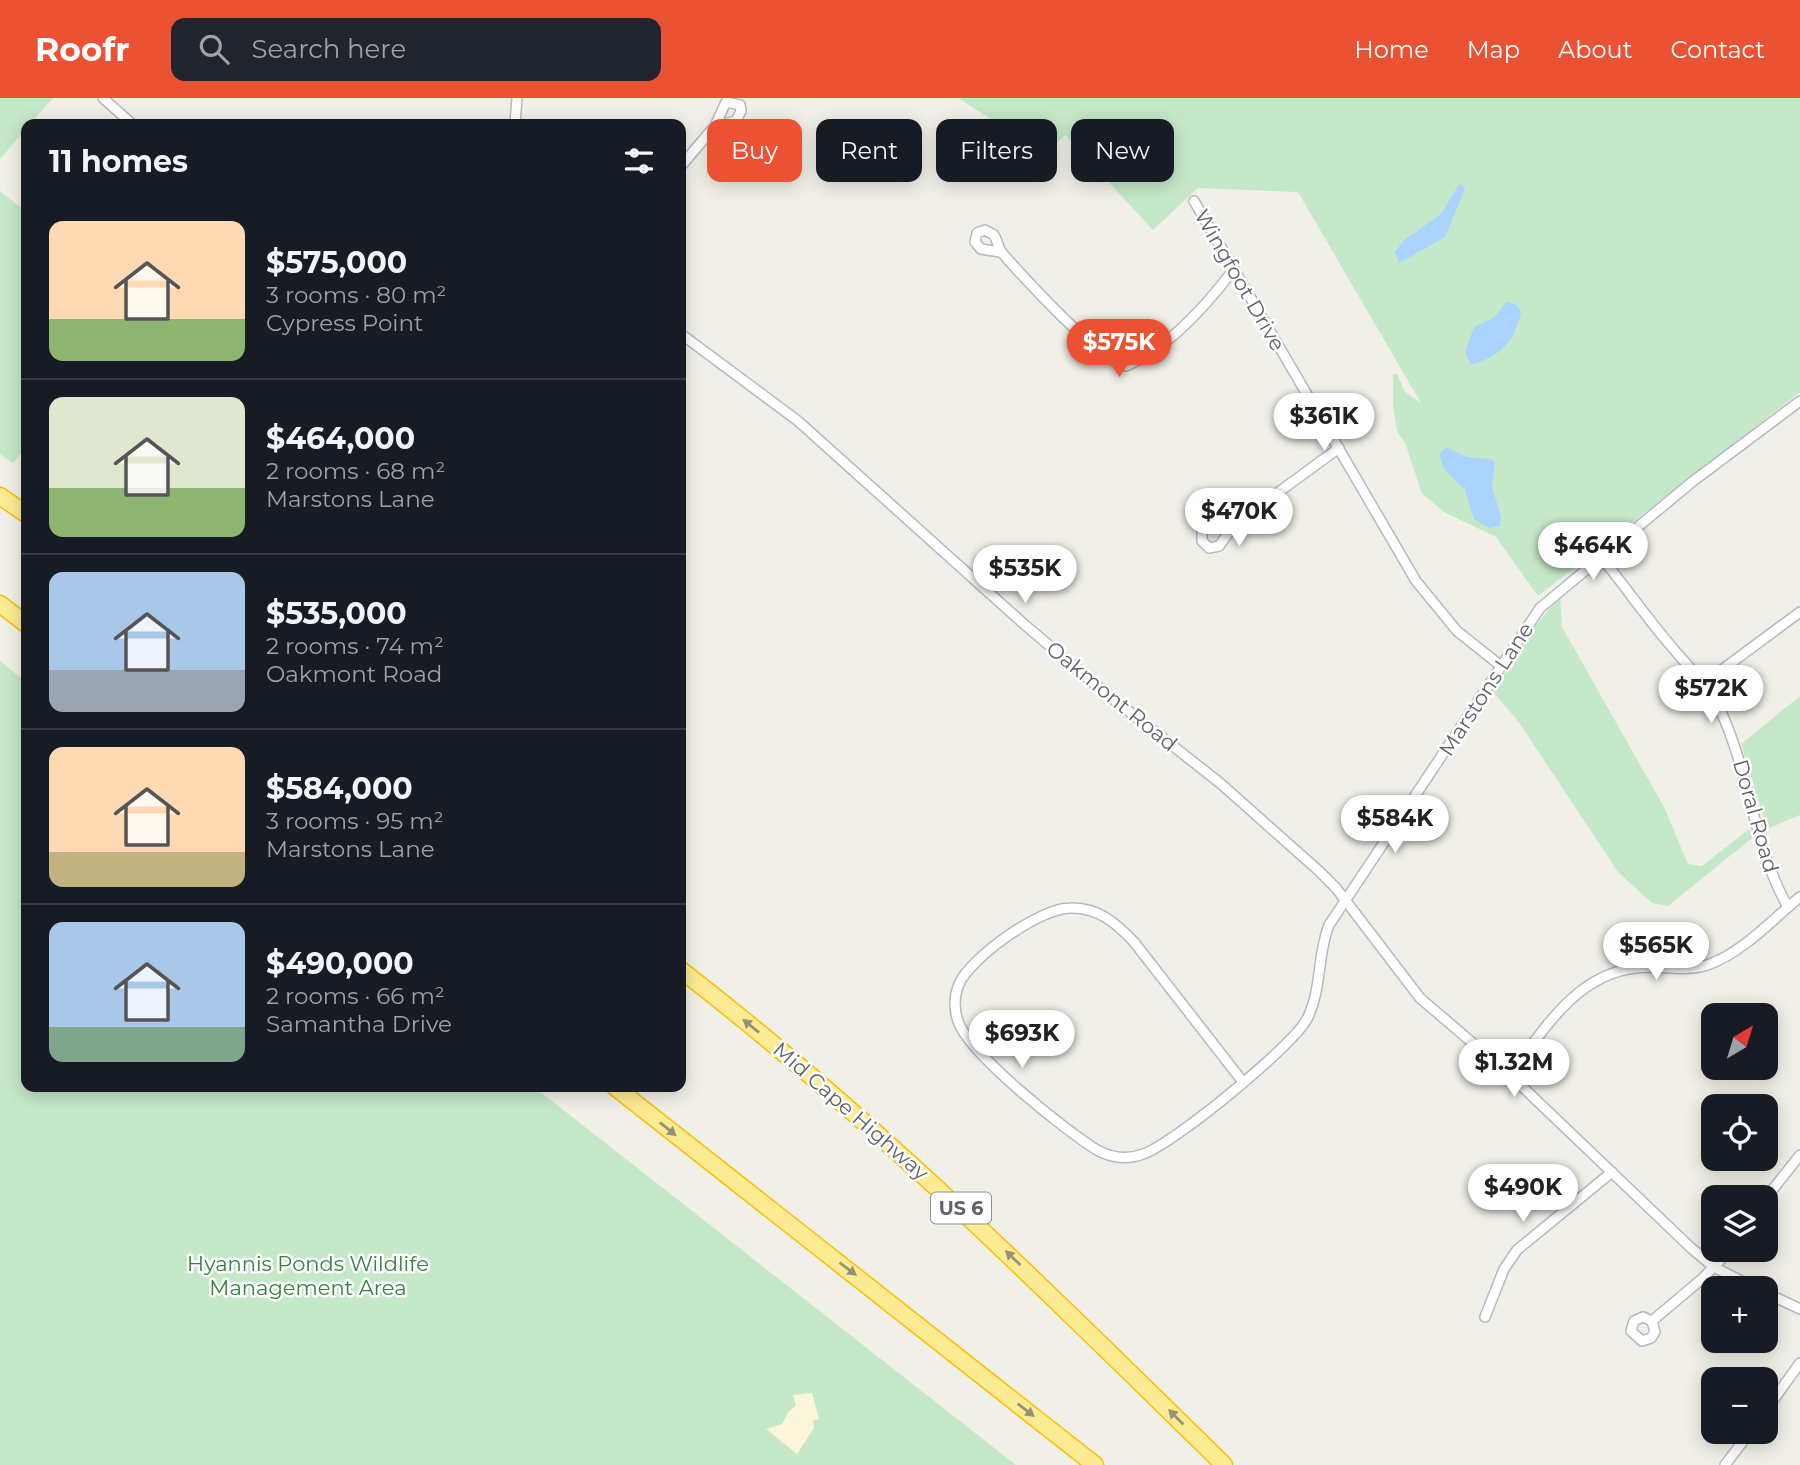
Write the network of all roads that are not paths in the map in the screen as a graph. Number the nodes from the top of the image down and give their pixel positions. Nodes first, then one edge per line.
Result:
1 (103, 98) edge
2 (517, 98) edge
3 (126, 119) edge
4 (515, 119) edge
5 (707, 135) edge
6 (686, 160) edge
7 (1194, 201) dead end
8 (1000, 252) dead end
9 (1234, 269) junction
10 (686, 338) edge
11 (1800, 401) edge
12 (1339, 448) junction
13 (0, 496) edge
14 (21, 511) edge
15 (1235, 524) dead end
16 (1601, 556) junction
17 (0, 604) edge
18 (1800, 612) edge
19 (21, 620) edge
20 (1501, 666) junction
21 (1704, 682) junction
22 (1800, 897) edge
23 (1346, 900) junction
24 (1788, 907) junction
25 (686, 974) edge
26 (1510, 1074) junction
27 (1243, 1082) junction
28 (621, 1092) edge
29 (1800, 1155) edge
30 (1612, 1172) junction
31 (1776, 1185) edge
32 (1719, 1262) edge
33 (1714, 1267) junction
34 (1732, 1276) edge
35 (1778, 1298) edge
36 (1800, 1308) edge
37 (1485, 1317) dead end
38 (1652, 1321) dead end
39 (1800, 1363) edge
40 (1778, 1393) edge
41 (1741, 1444) edge
42 (1096, 1465) edge
43 (1224, 1465) edge
44 (1725, 1465) edge

1 - 3 street
2 - 4 street
5 - 6 street
7 - 9 street, Wingfoot Drive
8 - 9 street
9 - 12 street, Wingfoot Drive
10 - 23 street, Oakmont Road
11 - 16 street, Marstons Lane
12 - 15 street
12 - 20 street, Wingfoot Drive
13 - 14 highway
16 - 20 street, Marstons Lane
16 - 21 street, Doral Road
17 - 19 highway
18 - 21 street
20 - 23 street, Marstons Lane
21 - 24 street, Doral Road
22 - 24 street
23 - 26 street, Oakmont Road
23 - 27 street, Marstons Lane
24 - 26 street
43 -> 25 highway, Mid Cape Highway / US 6
26 - 30 street, Oakmont Road
27 - 27 street, Marstons Lane
28 -> 42 highway
29 - 31 street
30 - 33 street, Oakmont Road
30 - 37 street
32 - 33 street
33 - 34 street, Oakmont Road
33 - 38 street
35 - 36 street
39 - 40 street
41 - 44 street

